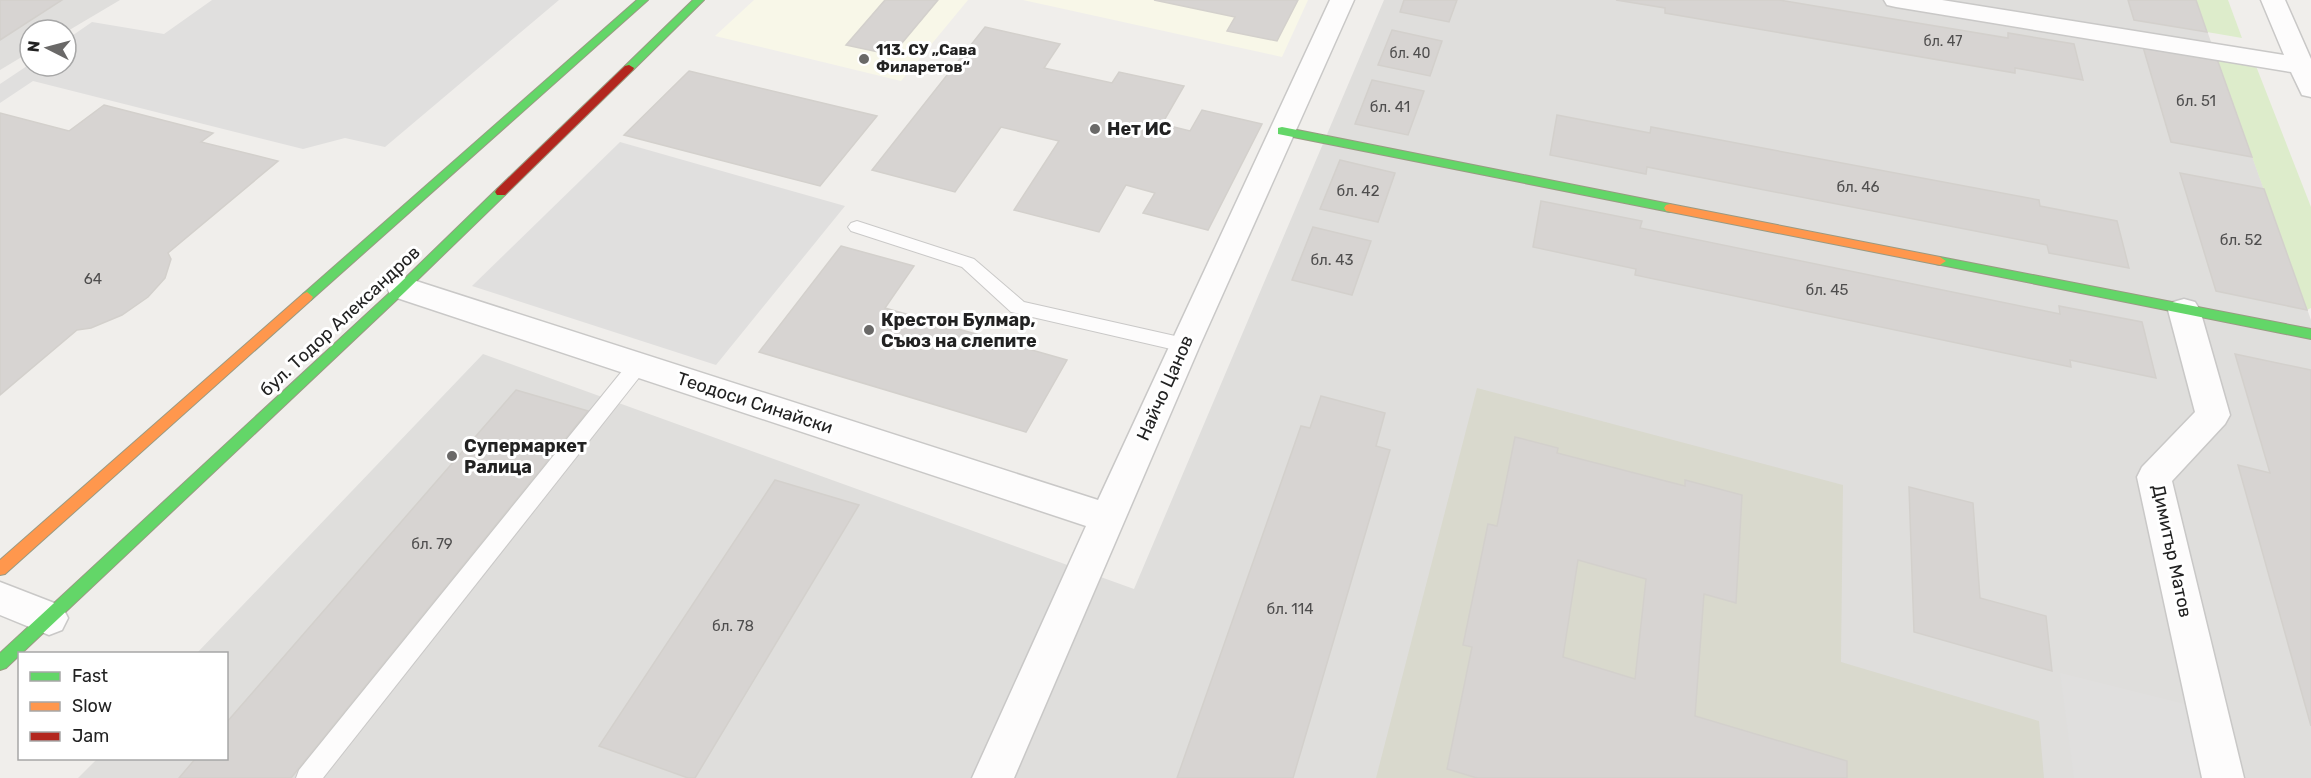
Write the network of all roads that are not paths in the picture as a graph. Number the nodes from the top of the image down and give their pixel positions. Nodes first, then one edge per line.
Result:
1 (643, 0) edge
2 (699, 0) edge
3 (1342, 0) edge
4 (1896, 0) edge
5 (2273, 0) edge
6 (2306, 77) edge
7 (1282, 131) junction
8 (857, 226) dead end
9 (402, 288) junction
10 (2184, 310) junction
11 (2311, 334) edge
12 (1184, 345) junction
13 (638, 365) junction
14 (1108, 518) junction
15 (0, 569) edge
16 (0, 598) edge
17 (49, 618) junction
18 (0, 663) edge
19 (308, 778) edge
20 (993, 778) edge
21 (2223, 778) edge

1 - 15 main road, бул. Тодор Александров
2 - 9 main road, бул. Тодор Александров
3 - 7 street, Найчо Цанов
4 - 6 street
5 - 6 street
7 - 10 main road
7 - 12 street, Найчо Цанов
8 - 12 lane
9 - 13 street, Теодоси Синайски
9 - 17 main road, бул. Тодор Александров
10 - 11 main road
10 - 21 street, Димитър Матов
12 - 14 street, Найчо Цанов
13 - 14 street, Теодоси Синайски
13 - 19 lane
14 - 20 street, Найчо Цанов
16 - 17 street
17 - 18 main road, бул. Тодор Александров

